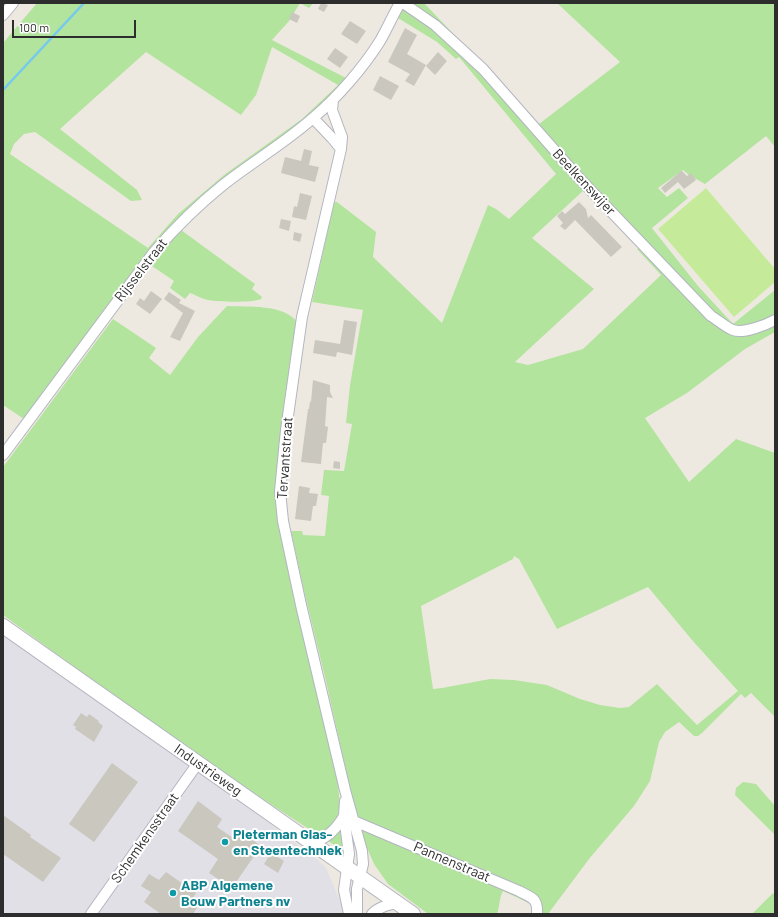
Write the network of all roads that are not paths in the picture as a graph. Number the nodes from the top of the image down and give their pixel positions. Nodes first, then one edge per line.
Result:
1 (14, 3) edge
2 (400, 3) edge
3 (403, 3) edge
4 (3, 15) edge
5 (333, 100) junction
6 (313, 118) junction
7 (341, 149) junction
8 (775, 320) edge
9 (3, 455) edge
10 (3, 626) edge
11 (198, 763) junction
12 (345, 790) junction
13 (344, 816) junction
14 (354, 821) junction
15 (313, 844) junction
16 (346, 867) junction
17 (361, 877) junction
18 (397, 903) junction
19 (91, 914) edge
20 (349, 914) edge
21 (358, 914) edge
22 (372, 914) edge
23 (413, 914) edge
24 (537, 914) edge

1 - 4 street
2 - 5 street
3 - 8 street, Beelkenswijer
5 - 6 street
5 - 7 street, Tervantstraat
6 - 7 street
6 - 9 street, Rijsselstraat
7 - 12 street, Tervantstraat
10 - 11 main road, Industrieweg
11 - 15 main road, Industrieweg
11 - 19 street, Schemkensstraat
12 - 13 street, Tervantstraat
12 - 14 street, Tervantstraat
13 - 15 street
13 - 16 street, Tervantstraat
14 - 17 street, Tervantstraat
14 - 24 street, Pannenstraat
15 - 16 main road, Industrieweg
16 - 17 main road, Industrieweg
16 - 20 street, Tervantstraat
17 - 18 main road, Industrieweg
17 - 21 street, Tervantstraat
18 - 22 street
18 - 23 main road, Industrieweg

